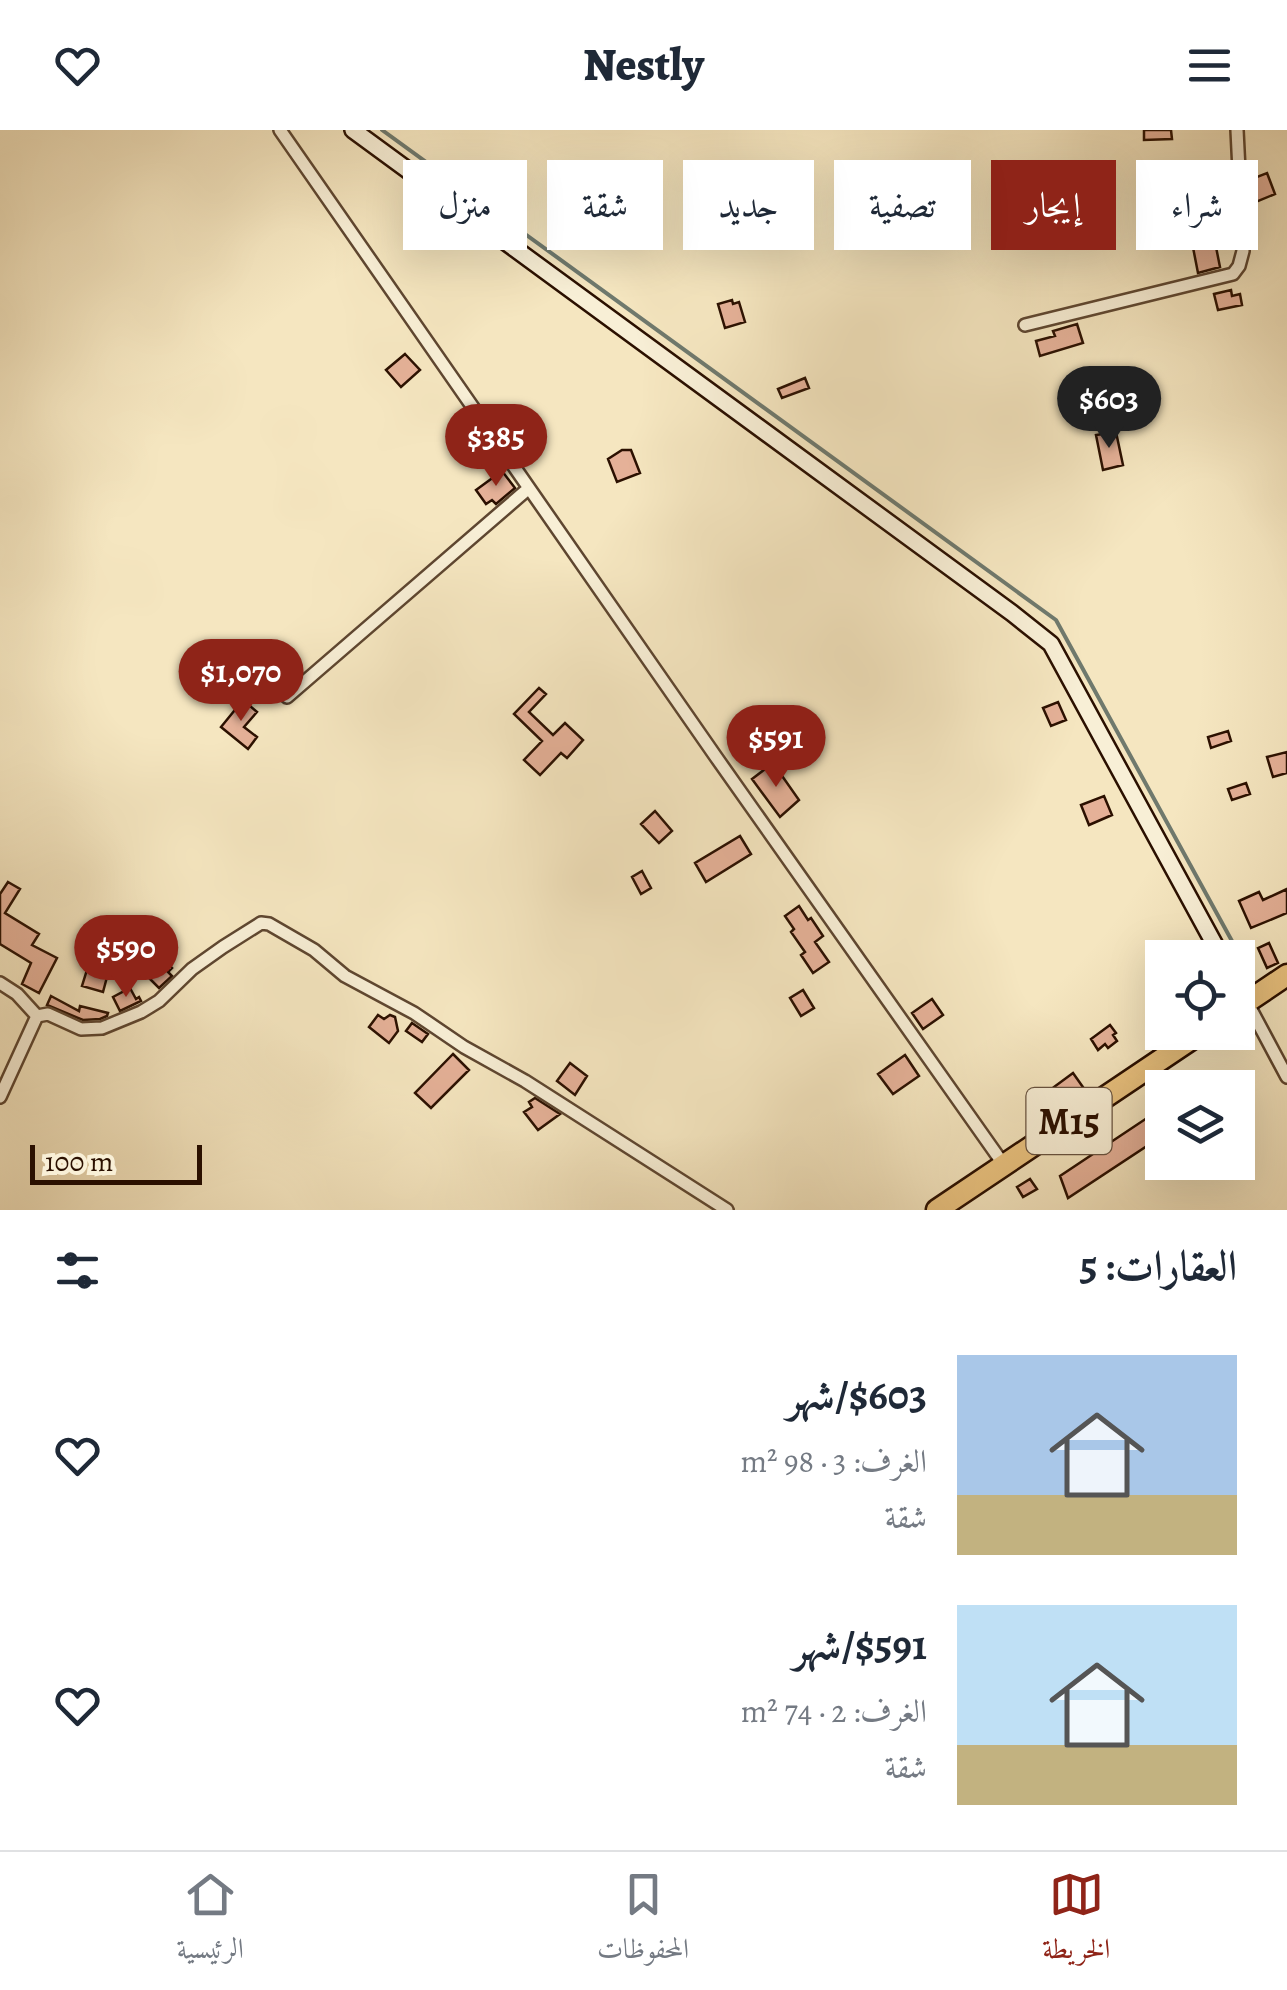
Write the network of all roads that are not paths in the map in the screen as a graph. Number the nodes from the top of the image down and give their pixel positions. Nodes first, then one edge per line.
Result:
1 (280, 130) edge
2 (353, 130) edge
3 (1236, 130) edge
4 (1025, 325) dead end
5 (529, 488) junction
6 (286, 698) dead end
7 (1212, 940) edge
8 (1287, 975) edge
9 (0, 982) edge
10 (1255, 992) edge
11 (37, 1016) junction
12 (1255, 1023) edge
13 (1175, 1050) edge
14 (1287, 1077) edge
15 (0, 1098) edge
16 (1004, 1165) junction
17 (727, 1210) edge
18 (937, 1210) edge

1 - 5 street
2 - 7 street
3 - 4 street
5 - 6 street
5 - 16 street
8 - 10 highway
9 - 11 street
11 - 15 street
11 - 17 street
12 - 14 street
13 - 16 highway, M15
16 - 18 highway, M15

